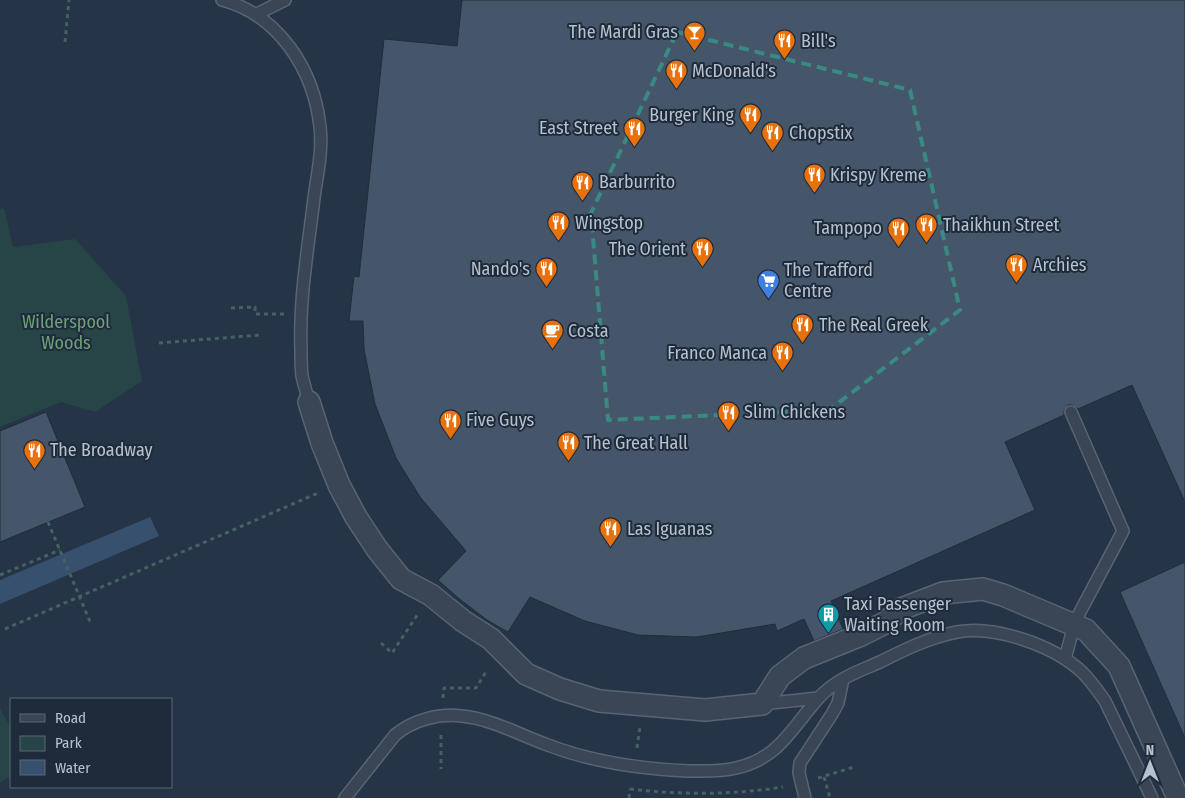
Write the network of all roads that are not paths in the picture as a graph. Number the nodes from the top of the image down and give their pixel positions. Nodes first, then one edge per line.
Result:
1 (222, 0) edge
2 (285, 0) edge
3 (257, 14) junction
4 (309, 402) joint
5 (1071, 412) dead end
6 (1074, 625) junction
7 (1065, 659) junction
8 (843, 679) junction
9 (818, 698) junction
10 (762, 704) junction
11 (345, 798) edge
12 (805, 798) edge
13 (1152, 798) edge
14 (1178, 798) edge

1 - 3 lane
2 - 3 lane
3 - 4 lane
4 - 10 street
5 - 6 lane
6 - 7 lane
6 - 10 street
6 - 14 street
7 - 8 lane
7 - 13 lane
8 - 9 lane
8 - 12 lane
9 - 10 lane
9 - 11 lane

